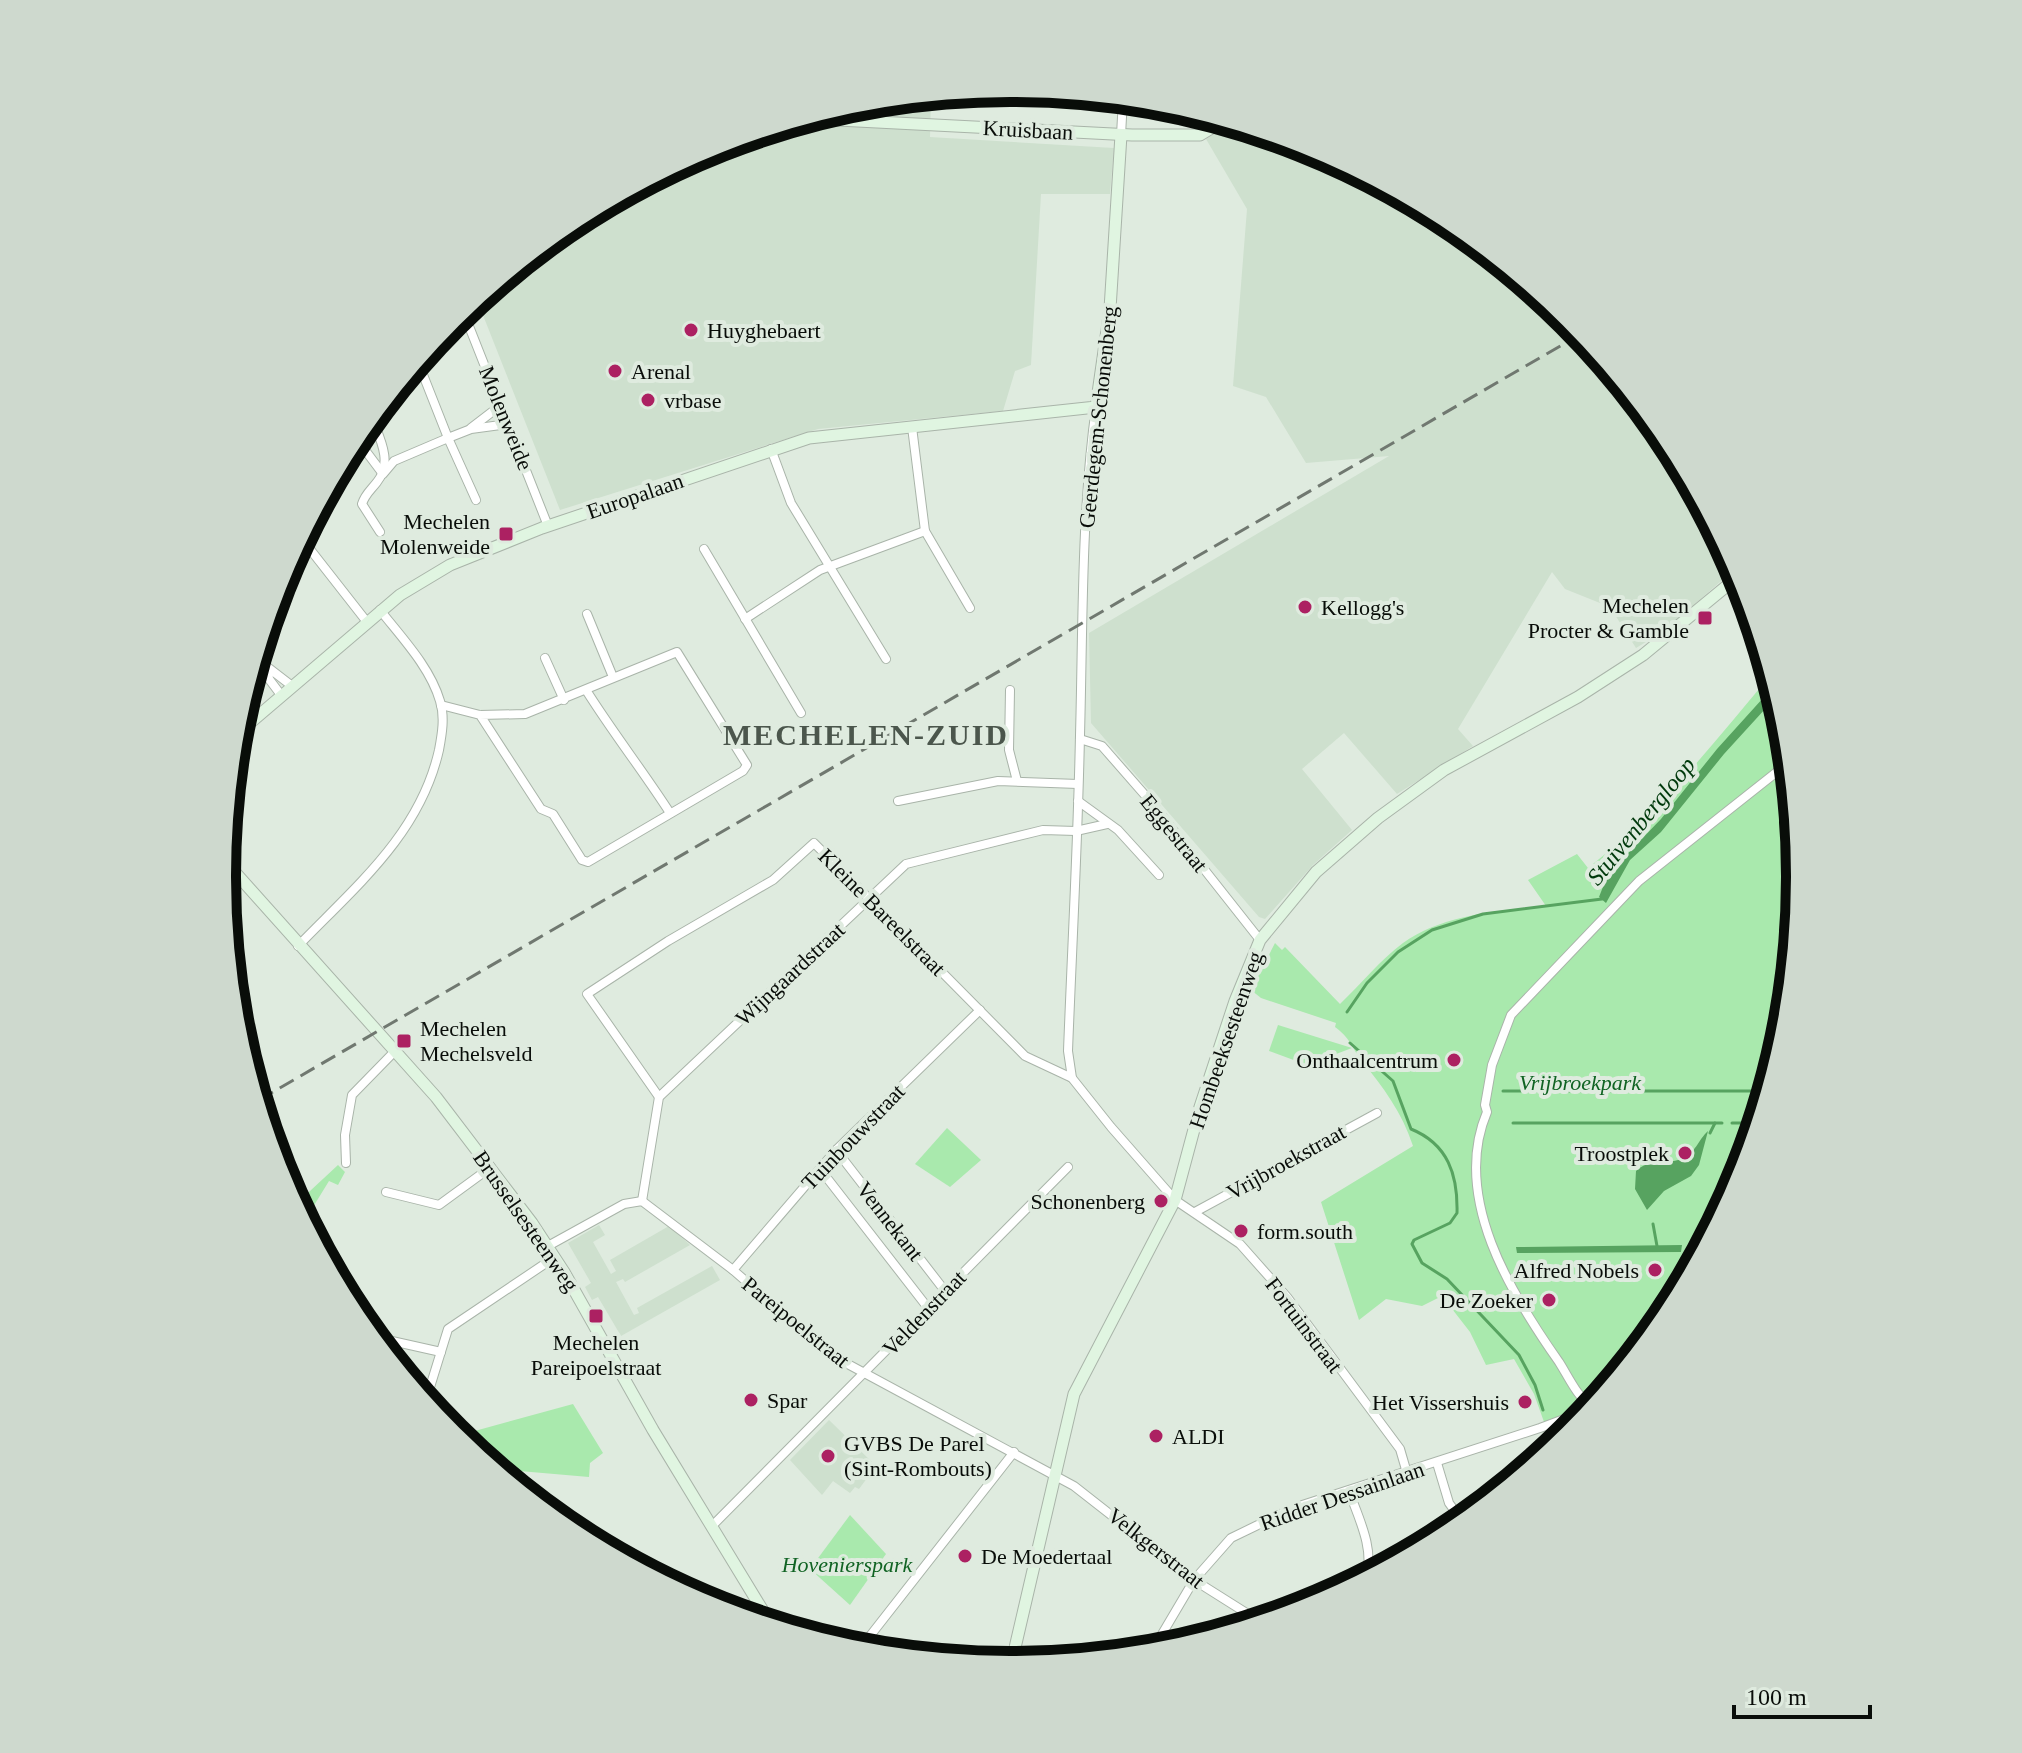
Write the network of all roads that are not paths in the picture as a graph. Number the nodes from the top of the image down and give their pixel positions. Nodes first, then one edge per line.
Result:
1 (1122, 111) edge
2 (861, 117) edge
3 (1211, 128) edge
4 (1121, 135) junction
5 (468, 324) edge
6 (423, 374) edge
7 (501, 405) junction
8 (1096, 407) junction
9 (508, 424) junction
10 (912, 427) junction
11 (471, 429) junction
12 (377, 432) edge
13 (448, 438) junction
14 (771, 449) junction
15 (365, 450) edge
16 (383, 474) junction
17 (476, 500) dead end
18 (548, 526) junction
19 (925, 531) junction
20 (380, 532) dead end
21 (309, 548) edge
22 (704, 549) dead end
23 (829, 566) junction
24 (1729, 584) edge
25 (970, 608) dead end
26 (380, 610) junction
27 (587, 614) dead end
28 (745, 619) junction
29 (367, 622) junction
30 (545, 658) dead end
31 (886, 659) dead end
32 (266, 668) edge
33 (268, 670) junction
34 (613, 677) junction
35 (292, 686) junction
36 (586, 690) junction
37 (1010, 690) dead end
38 (281, 695) junction
39 (564, 700) junction
40 (441, 705) junction
41 (801, 713) dead end
42 (480, 715) junction
43 (252, 721) edge
44 (1080, 739) junction
45 (1778, 771) edge
46 (1017, 781) junction
47 (1078, 784) junction
48 (898, 801) dead end
49 (1078, 801) junction
50 (670, 813) junction
51 (1107, 824) junction
52 (1076, 831) junction
53 (236, 874) edge
54 (1159, 875) dead end
55 (870, 899) junction
56 (1260, 940) junction
57 (298, 946) junction
58 (980, 1010) junction
59 (395, 1051) junction
60 (1072, 1078) junction
61 (659, 1097) junction
62 (1377, 1113) dead end
63 (836, 1150) junction
64 (346, 1163) dead end
65 (491, 1167) junction
66 (1068, 1167) dead end
67 (820, 1169) junction
68 (386, 1192) dead end
69 (1175, 1200) junction
70 (642, 1201) junction
71 (1195, 1212) junction
72 (548, 1246) junction
73 (555, 1257) junction
74 (733, 1270) junction
75 (945, 1291) junction
76 (928, 1308) junction
77 (392, 1341) edge
78 (441, 1352) junction
79 (864, 1376) junction
80 (430, 1388) edge
81 (1581, 1400) edge
82 (1564, 1418) edge
83 (1014, 1452) junction
84 (1437, 1463) junction
85 (1407, 1473) junction
86 (1053, 1474) junction
87 (1349, 1491) junction
88 (1454, 1511) edge
89 (712, 1526) junction
90 (1370, 1562) edge
91 (1194, 1580) junction
92 (763, 1610) edge
93 (1248, 1614) edge
94 (1161, 1636) edge
95 (869, 1637) edge
96 (1014, 1651) edge

1 - 4 street, Geerdegem-Schonenberg
2 - 4 street, Kruisbaan
3 - 4 street, Kruisbaan
4 - 8 street, Geerdegem-Schonenberg
5 - 7 street, Molenweide
6 - 13 street
7 - 9 street, Molenweide
7 - 11 street
8 - 10 street, Europalaan
8 - 44 street, Geerdegem-Schonenberg
9 - 11 street
9 - 18 street, Molenweide
10 - 14 street, Europalaan
10 - 19 street
11 - 13 street
12 - 16 street
13 - 16 street
13 - 17 street
14 - 18 street, Europalaan
14 - 23 street
15 - 16 street
16 - 20 street
18 - 26 street, Europalaan
19 - 23 street
19 - 25 street
21 - 29 street
22 - 28 street
23 - 28 street
23 - 31 street
24 - 56 street, Hombeeksesteenweg
26 - 29 street, Europalaan
26 - 40 street
27 - 34 street
28 - 41 street
29 - 35 street, Europalaan
30 - 39 street
32 - 33 street
33 - 35 street
33 - 38 street
34 - 36 street
34 - 50 street
35 - 38 street, Europalaan
36 - 39 street
36 - 50 street
37 - 46 street
38 - 43 street, Europalaan
39 - 42 street
40 - 42 street
40 - 57 street
42 - 50 street
44 - 47 street, Geerdegem-Schonenberg
44 - 56 street, Eggestraat
45 - 81 street
46 - 47 street
46 - 48 street
47 - 49 street, Geerdegem-Schonenberg
49 - 51 street
49 - 52 street, Geerdegem-Schonenberg
51 - 52 street, Wijngaardstraat
51 - 54 street
52 - 55 street, Wijngaardstraat
52 - 60 street, Geerdegem-Schonenberg
53 - 57 street, Brusselsesteenweg
55 - 58 street, Kleine Bareelstraat
55 - 61 street, Wijngaardstraat
55 - 61 street, Kleine Bareelstraat
56 - 69 street, Hombeeksesteenweg
57 - 59 street, Brusselsesteenweg
58 - 60 street, Kleine Bareelstraat
58 - 63 street, Tuinbouwstraat
59 - 64 street
59 - 65 street, Brusselsesteenweg
60 - 69 street
61 - 70 street
62 - 71 street, Vrijbroekstraat
63 - 67 street, Tuinbouwstraat
63 - 75 street, Vennekant
65 - 68 street
65 - 72 street, Brusselsesteenweg
66 - 75 street, Veldenstraat
67 - 74 street, Tuinbouwstraat
67 - 76 street, Vennekant
69 - 71 street, Fortuinstraat
69 - 86 street, Hombeeksesteenweg
70 - 72 street
70 - 74 street, Pareipoelstraat
71 - 85 street, Fortuinstraat
72 - 73 street, Brusselsesteenweg
73 - 78 street
73 - 89 street, Brusselsesteenweg
74 - 79 street, Pareipoelstraat
75 - 76 street, Veldenstraat
76 - 79 street, Veldenstraat
77 - 78 street
78 - 80 street
79 - 83 street, Pareipoelstraat
79 - 89 street, Veldenstraat
82 - 84 street, Ridder Dessainlaan
83 - 86 street, Pareipoelstraat
83 - 95 street
84 - 85 street, Ridder Dessainlaan
84 - 88 street
85 - 87 street, Ridder Dessainlaan
86 - 91 street, Velkgerstraat
86 - 96 street, Hombeeksesteenweg
87 - 90 street
87 - 91 street, Ridder Dessainlaan
89 - 92 street, Brusselsesteenweg
91 - 93 street, Velkgerstraat
91 - 94 street, Ridder Dessainlaan

